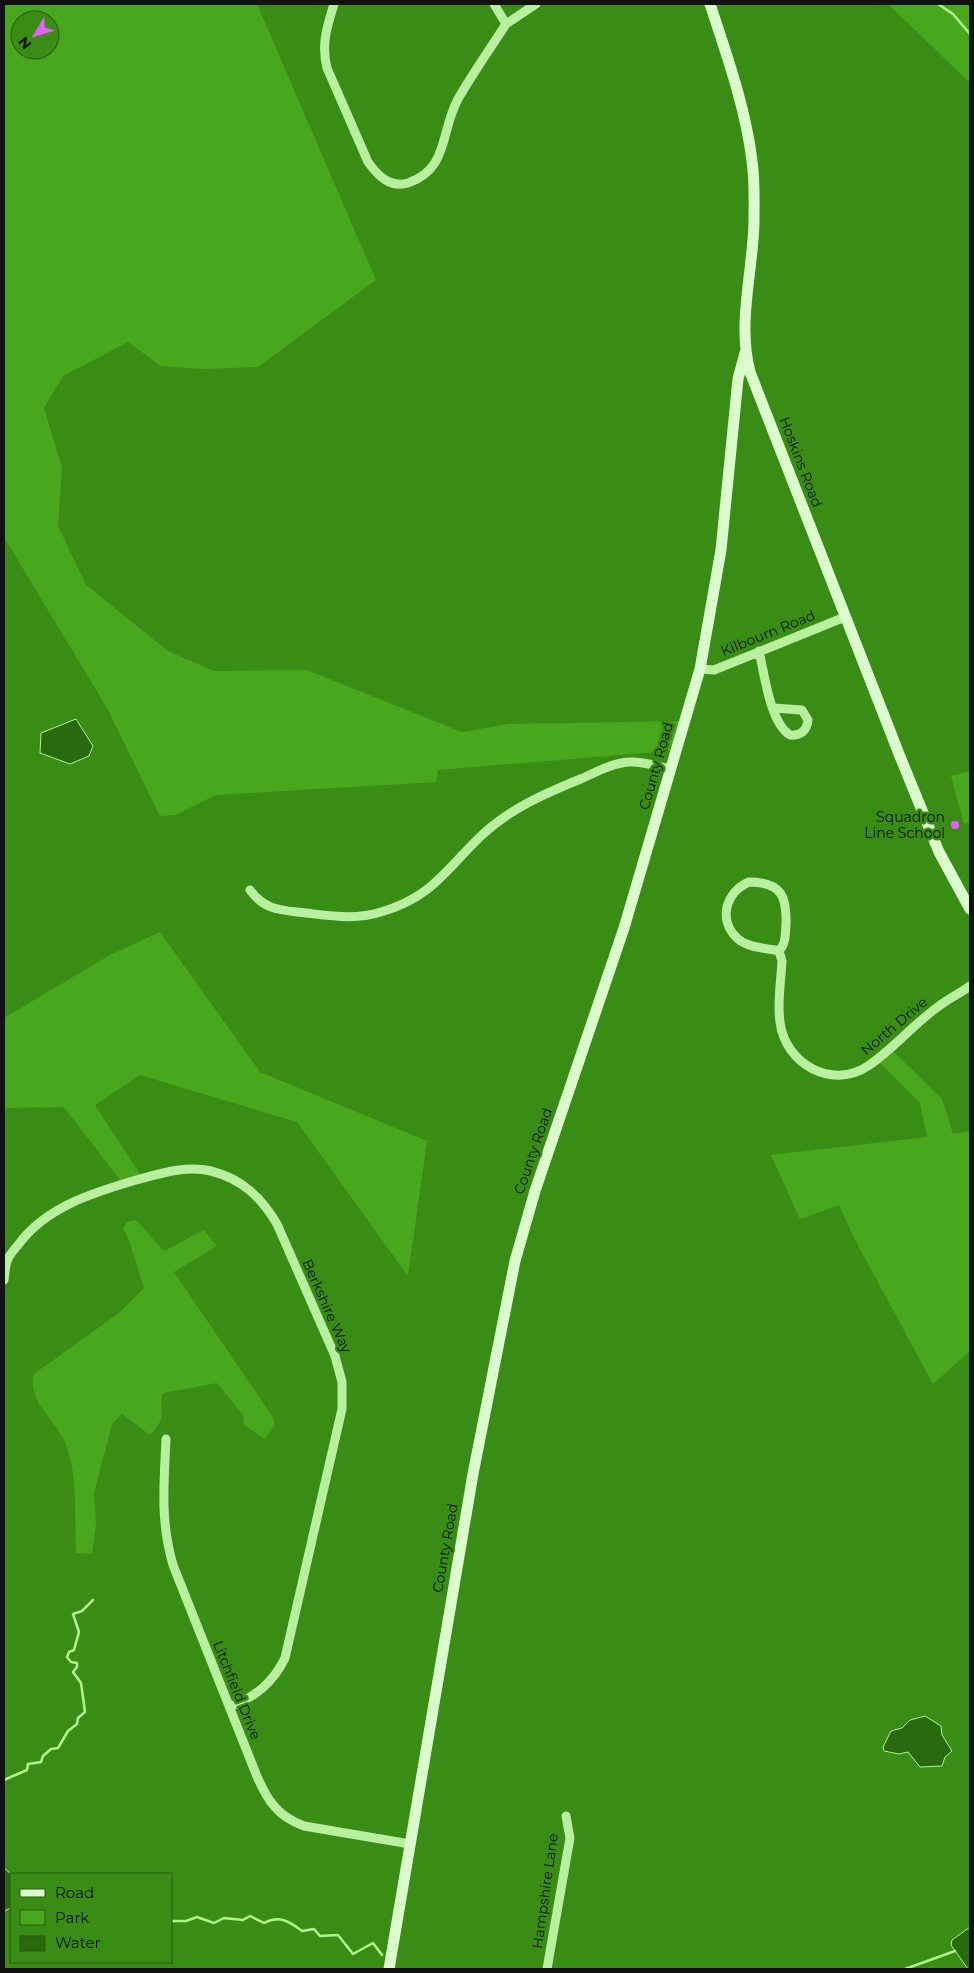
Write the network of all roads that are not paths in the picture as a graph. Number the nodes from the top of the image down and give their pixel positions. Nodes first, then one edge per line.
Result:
1 (334, 4) edge
2 (494, 4) edge
3 (536, 4) edge
4 (710, 4) edge
5 (506, 24) junction
6 (745, 353) junction
7 (845, 617) junction
8 (759, 651) junction
9 (700, 669) junction
10 (773, 708) dead end
11 (670, 770) junction
12 (250, 890) dead end
13 (970, 909) edge
14 (779, 952) junction
15 (970, 986) edge
16 (4, 1280) edge
17 (166, 1439) dead end
18 (230, 1707) junction
19 (566, 1816) dead end
20 (410, 1844) junction
21 (389, 1969) edge
22 (548, 1969) edge

1 - 5 street
2 - 5 street
3 - 5 street
4 - 6 street, Hoskins Road
6 - 7 street, Hoskins Road
6 - 9 street, County Road
7 - 8 street, Kilbourn Road
7 - 13 street, Hoskins Road
8 - 9 street, Kilbourn Road
8 - 10 street
9 - 11 street, County Road
11 - 12 street
11 - 20 street, County Road
14 - 14 street, North Drive
14 - 15 street, North Drive
16 - 18 street, Berkshire Way
17 - 18 street, Litchfield Drive
18 - 20 street, Litchfield Drive
19 - 22 street, Hampshire Lane
20 - 21 street, County Road

